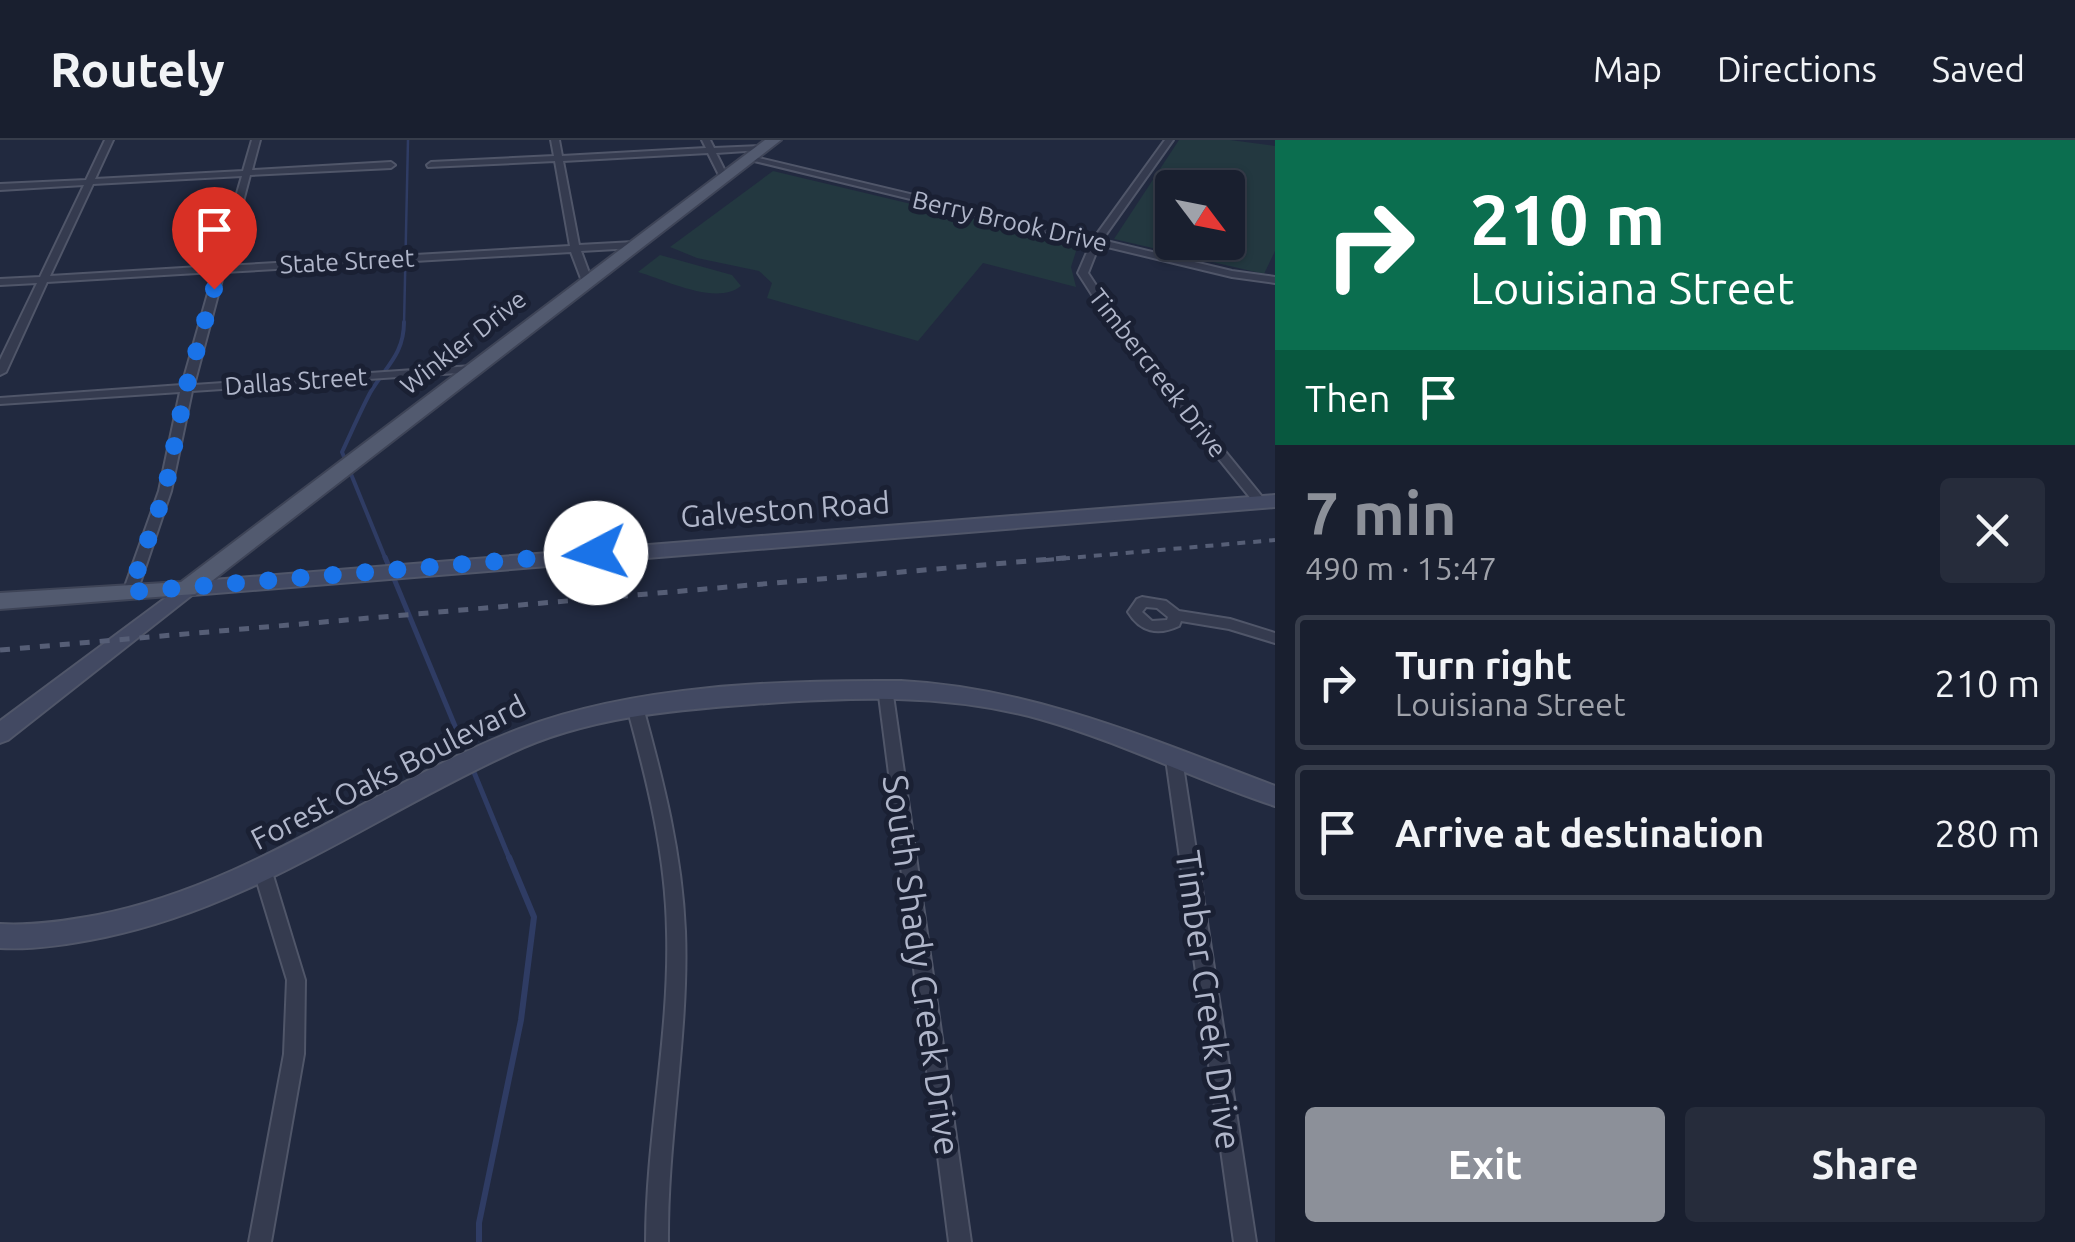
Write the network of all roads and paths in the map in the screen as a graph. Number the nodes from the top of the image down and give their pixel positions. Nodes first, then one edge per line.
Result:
1 (109, 140) edge
2 (256, 140) edge
3 (556, 140) edge
4 (706, 140) edge
5 (1169, 140) edge
6 (768, 144) edge
7 (710, 151) junction
8 (559, 158) junction
9 (746, 158) junction
10 (392, 165) dead end
11 (431, 166) dead end
12 (246, 174) junction
13 (722, 175) junction
14 (89, 182) junction
15 (0, 187) edge
16 (1096, 242) junction
17 (634, 245) junction
18 (575, 248) junction
19 (220, 269) junction
20 (44, 279) junction
21 (1275, 280) edge
22 (587, 281) junction
23 (0, 282) edge
24 (472, 369) junction
25 (0, 372) edge
26 (186, 388) junction
27 (0, 401) edge
28 (1267, 502) edge
29 (186, 588) junction
30 (130, 592) junction
31 (0, 602) edge
32 (1175, 615) dead end
33 (1275, 638) edge
34 (885, 688) junction
35 (635, 708) junction
36 (11, 718) edge
37 (0, 734) edge
38 (1174, 759) junction
39 (1275, 796) edge
40 (263, 872) junction
41 (0, 936) edge
42 (260, 1242) edge
43 (657, 1242) edge
44 (960, 1242) edge
45 (1245, 1242) edge

1 - 14 street
2 - 12 street
3 - 8 street
4 - 7 street
5 - 16 street, Timbercreek Drive
6 - 7 street
6 - 9 main road, Winkler Drive
7 - 8 street
7 - 13 street
8 - 11 street
8 - 18 street
9 - 13 main road, Winkler Drive
9 - 16 street, Berry Brook Drive
10 - 12 street
12 - 14 street
12 - 19 street
13 - 17 main road, Winkler Drive
14 - 15 street
14 - 20 street
16 - 21 street, Berry Brook Drive
16 - 28 street, Timbercreek Drive
17 - 18 street, State Street
17 - 22 main road, Winkler Drive
18 - 19 street, State Street
18 - 22 street
19 - 20 street, State Street
19 - 26 street
20 - 23 street, State Street
20 - 25 street
22 - 24 main road, Winkler Drive
24 - 26 street, Dallas Street
24 - 29 main road, Winkler Drive
26 - 27 street, Dallas Street
26 - 30 street
28 - 29 main road, Galveston Road
29 - 30 main road, Galveston Road
29 - 36 main road
30 - 31 main road, Galveston Road
32 - 33 street
34 - 35 main road, Forest Oaks Boulevard
34 - 38 main road, Forest Oaks Boulevard
34 - 44 street, South Shady Creek Drive
35 - 40 main road, Forest Oaks Boulevard
35 - 43 street
36 - 37 main road
38 - 39 main road, Forest Oaks Boulevard
38 - 45 street, Timber Creek Drive
40 - 41 main road, Forest Oaks Boulevard
40 - 42 street

